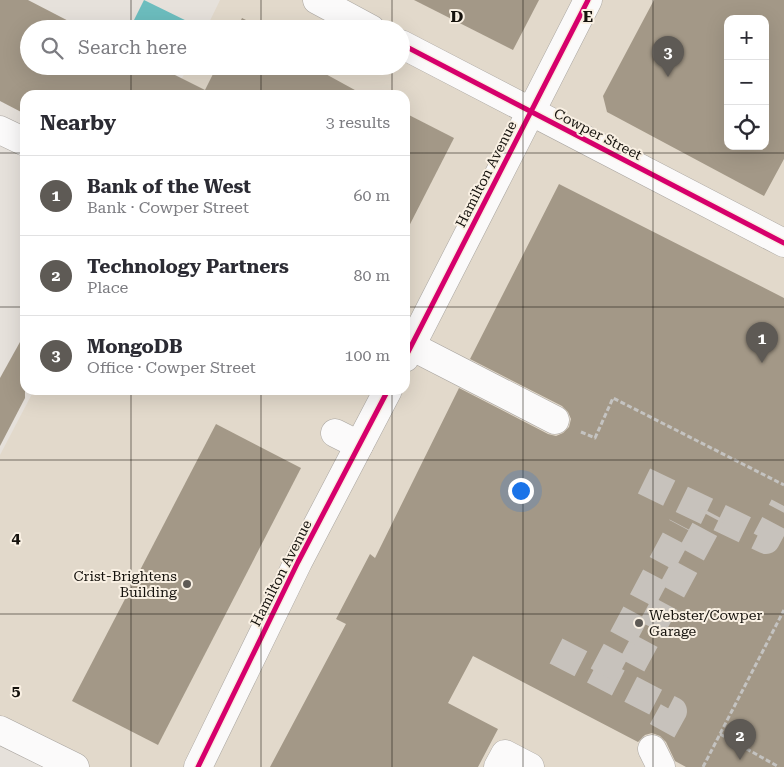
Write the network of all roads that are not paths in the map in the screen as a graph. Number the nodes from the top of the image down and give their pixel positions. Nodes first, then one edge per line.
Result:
1 (588, 0) edge
2 (334, 4) edge
3 (358, 20) edge
4 (410, 49) edge
5 (530, 112) junction
6 (0, 130) edge
7 (20, 140) edge
8 (784, 243) edge
9 (410, 342) edge
10 (385, 395) edge
11 (555, 420) dead end
12 (335, 433) dead end
13 (359, 445) junction
14 (0, 730) edge
15 (75, 767) edge
16 (198, 767) edge
17 (498, 767) edge
18 (530, 767) edge

1 - 5 street, Hamilton Avenue
2 - 3 street
4 - 5 street, Cowper Street
5 - 8 street, Cowper Street
5 - 9 street, Hamilton Avenue
6 - 7 street
9 - 11 street
10 - 13 street, Hamilton Avenue
12 - 13 street
13 - 16 street, Hamilton Avenue
14 - 15 street
17 - 18 street

